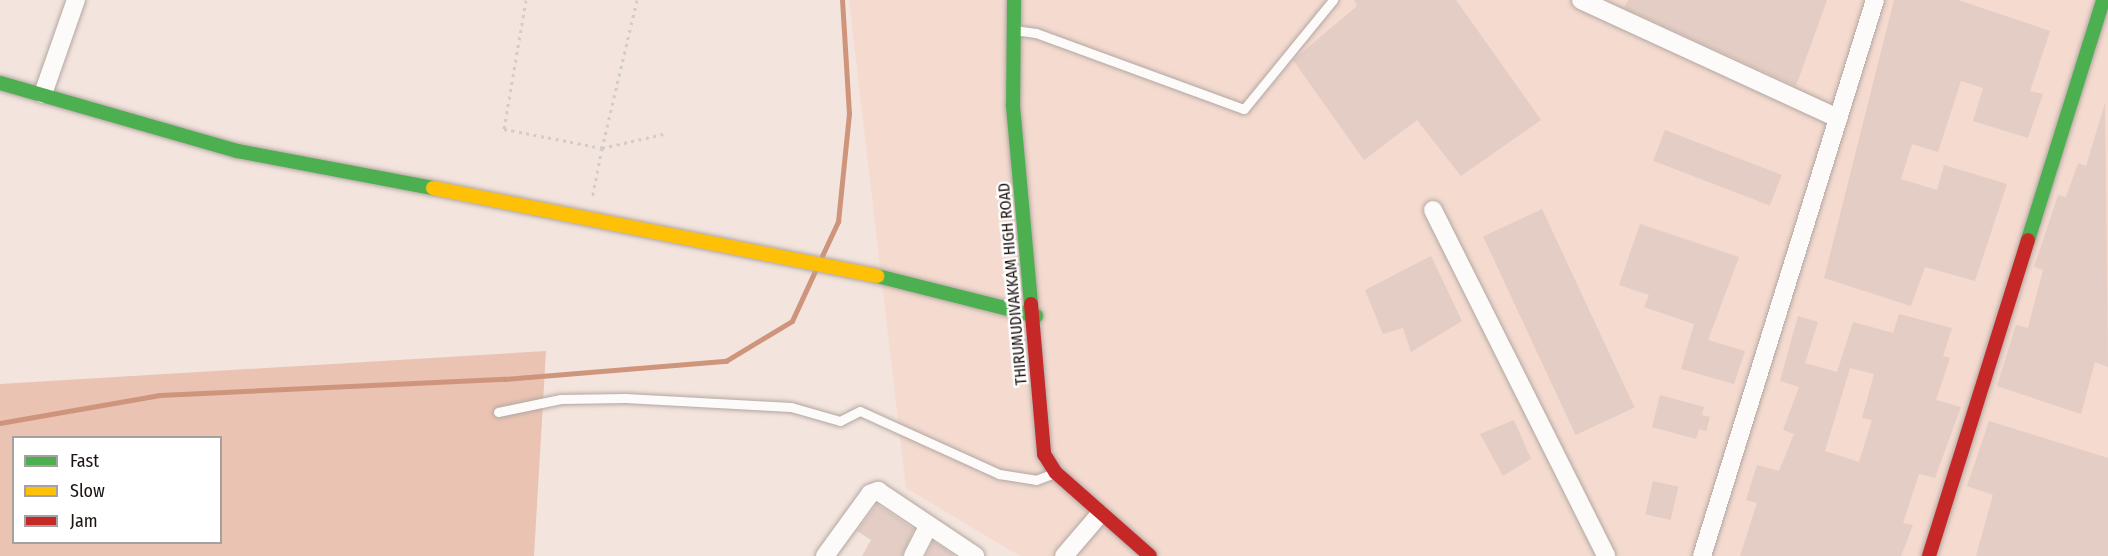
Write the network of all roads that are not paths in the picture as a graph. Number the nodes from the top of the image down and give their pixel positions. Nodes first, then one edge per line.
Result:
1 (76, 0) edge
2 (1014, 0) edge
3 (1333, 0) edge
4 (1581, 0) edge
5 (1875, 0) edge
6 (2103, 0) edge
7 (1011, 30) junction
8 (0, 83) edge
9 (43, 94) junction
10 (1838, 117) junction
11 (1433, 210) dead end
12 (1036, 316) junction
13 (498, 412) dead end
14 (1056, 472) junction
15 (1100, 514) junction
16 (928, 526) junction
17 (825, 556) edge
18 (913, 556) edge
19 (975, 556) edge
20 (1064, 556) edge
21 (1150, 556) edge
22 (1606, 556) edge
23 (1702, 556) edge
24 (1929, 556) edge

1 - 9 street
2 - 7 street, THIRUMUDIVAKKAM HIGH ROAD
3 - 7 lane
4 - 10 street
5 - 10 street
6 - 24 street
7 - 12 street, THIRUMUDIVAKKAM HIGH ROAD
8 - 9 street
9 - 12 street
10 - 23 street
11 - 22 street
12 - 14 street, THIRUMUDIVAKKAM HIGH ROAD
13 - 14 lane
14 - 15 street, THIRUMUDIVAKKAM HIGH ROAD
15 - 20 street
15 - 21 street, THIRUMUDIVAKKAM HIGH ROAD
16 - 17 street
16 - 18 street
16 - 19 street

